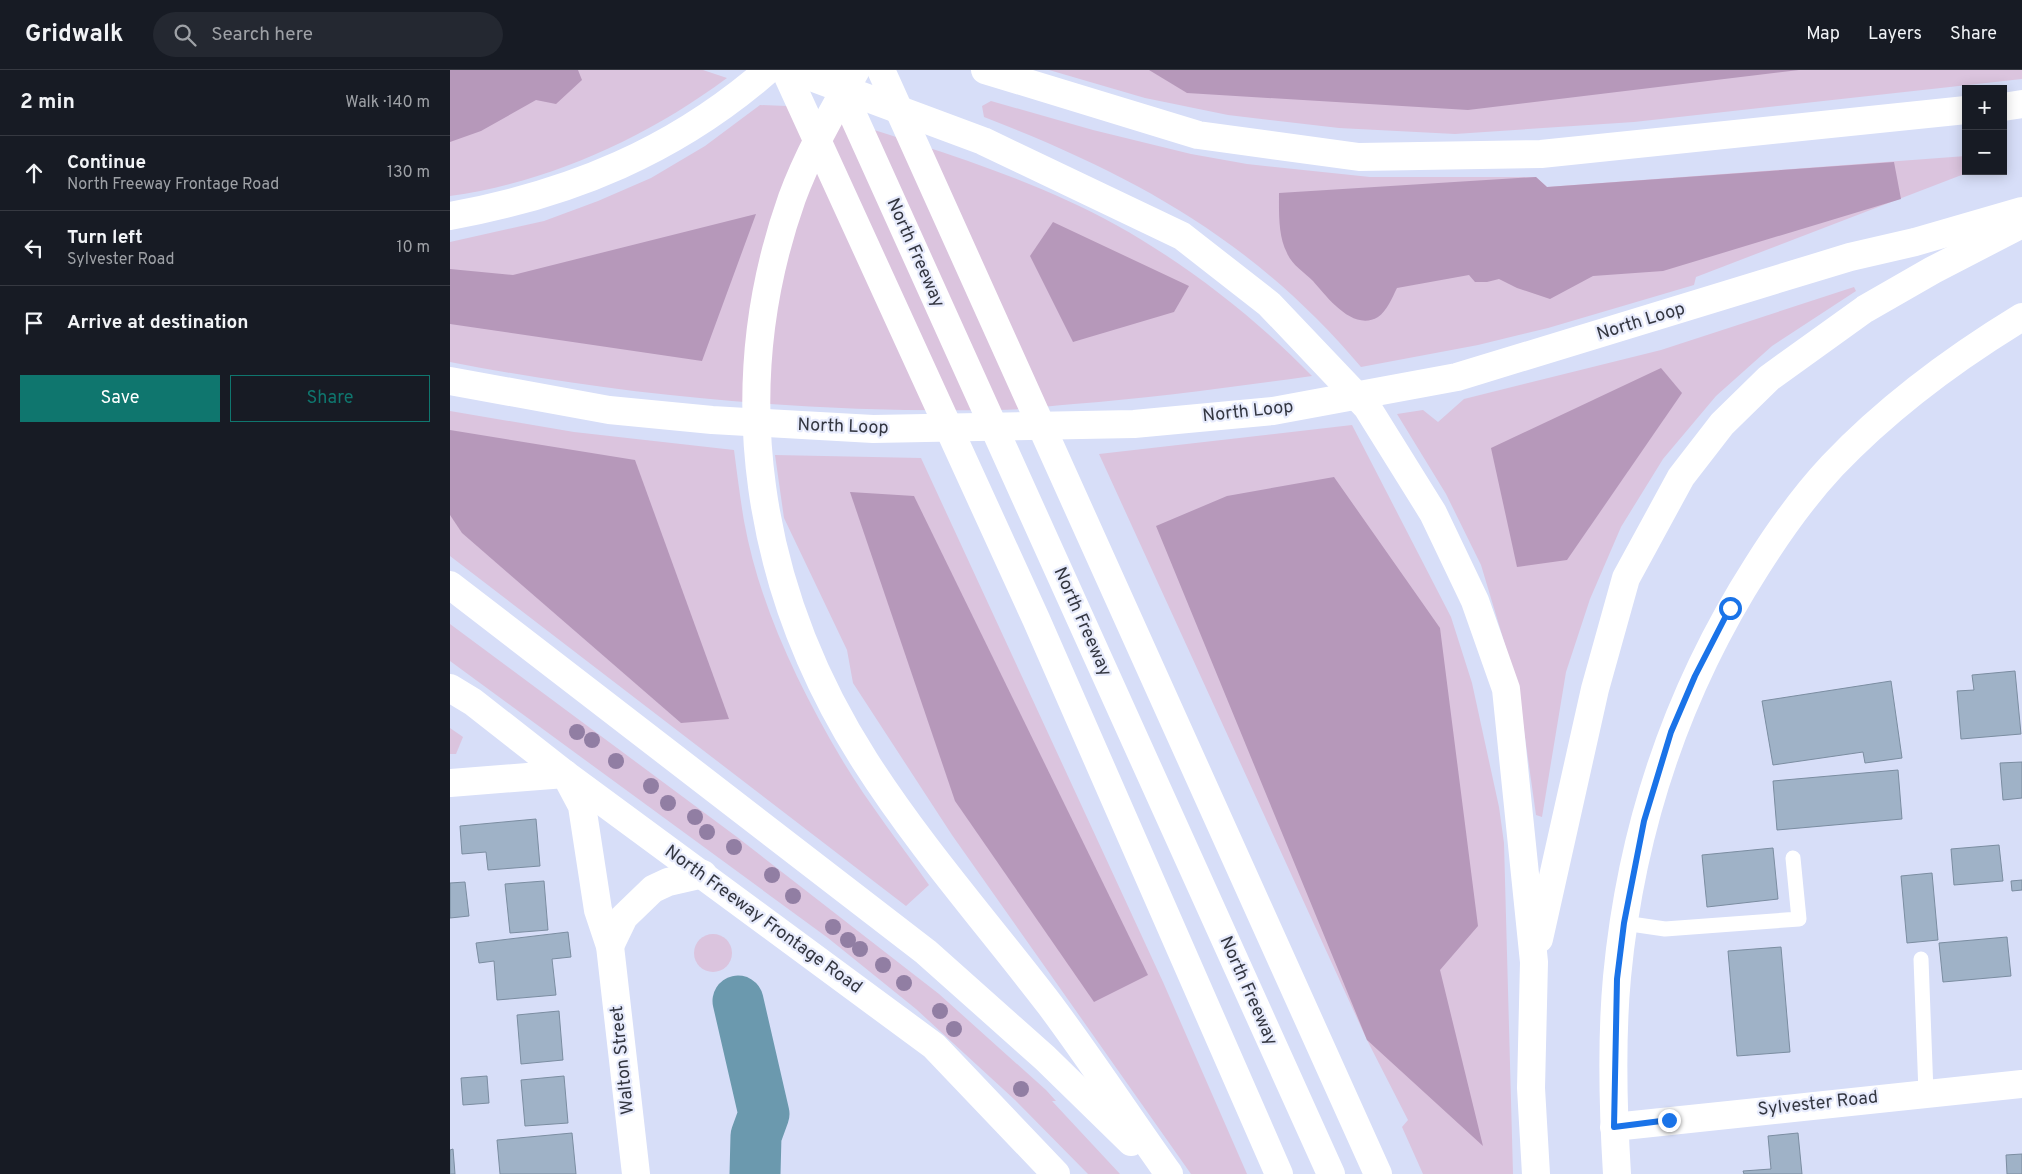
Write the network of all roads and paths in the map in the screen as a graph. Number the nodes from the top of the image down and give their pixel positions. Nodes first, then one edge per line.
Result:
1 (768, 70) edge
2 (784, 70) edge
3 (792, 70) edge
4 (832, 70) edge
5 (856, 70) edge
6 (881, 70) edge
7 (985, 70) edge
8 (2022, 104) edge
9 (2007, 106) edge
10 (1962, 110) edge
11 (2022, 211) edge
12 (450, 216) edge
13 (2022, 224) edge
14 (2022, 317) edge
15 (450, 381) edge
16 (450, 585) edge
17 (450, 591) edge
18 (481, 609) junction
19 (450, 688) edge
20 (565, 774) junction
21 (450, 783) edge
22 (1793, 858) dead end
23 (703, 874) junction
24 (1624, 923) junction
25 (610, 946) junction
26 (1921, 959) dead end
27 (1534, 962) junction
28 (2022, 1084) edge
29 (1926, 1093) junction
30 (1614, 1127) junction
31 (1052, 1173) edge
32 (636, 1174) edge
33 (1163, 1174) edge
34 (1169, 1174) edge
35 (1279, 1174) edge
36 (1331, 1174) edge
37 (1378, 1174) edge
38 (1536, 1174) edge
39 (1617, 1174) edge

1 - 12 main road
2 - 35 main road
3 - 27 main road
4 - 36 main road, North Freeway
5 - 34 main road
6 - 37 main road
7 - 10 main road
8 - 9 main road
11 - 15 main road, North Loop
13 - 27 main road
14 - 24 main road
16 - 18 main road
17 - 18 main road
18 - 33 main road
19 - 20 main road, North Freeway Frontage Road
20 - 21 main road
20 - 23 main road, North Freeway Frontage Road
20 - 25 main road, Walton Street
22 - 24 lane
23 - 25 main road
23 - 31 main road, North Freeway Frontage Road
24 - 30 main road
25 - 32 main road, Walton Street
26 - 29 lane
27 - 38 main road
28 - 29 main road, Sylvester Road
29 - 30 main road, Sylvester Road
30 - 39 main road

